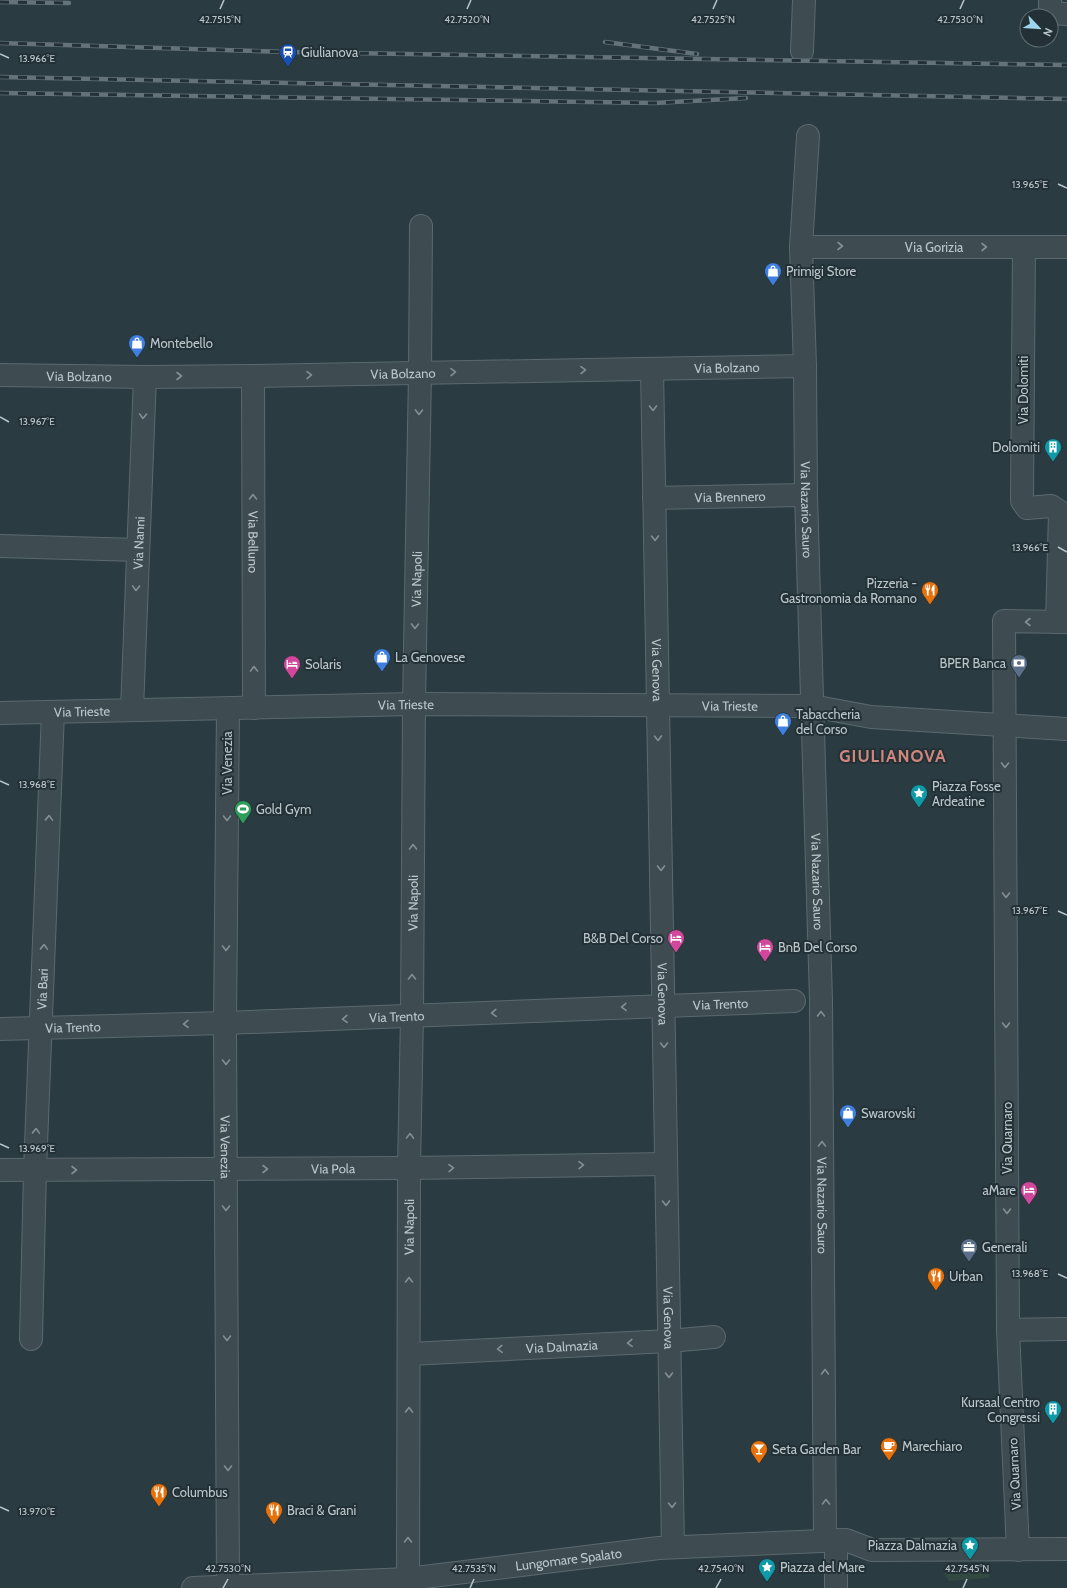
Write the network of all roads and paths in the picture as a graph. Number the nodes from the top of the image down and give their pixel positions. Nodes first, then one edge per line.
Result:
1 (804, 0) edge
2 (1050, 0) edge
3 (1067, 14) edge
4 (802, 51) dead end
5 (808, 136) dead end
6 (421, 226) dead end
7 (801, 247) junction
8 (1024, 247) junction
9 (1067, 247) edge
10 (805, 366) junction
11 (652, 369) junction
12 (420, 373) junction
13 (0, 375) edge
14 (253, 376) junction
15 (145, 377) junction
16 (806, 495) junction
17 (654, 498) junction
18 (0, 546) edge
19 (138, 550) junction
20 (1062, 622) edge
21 (414, 704) junction
22 (658, 705) junction
23 (812, 706) junction
24 (254, 708) junction
25 (228, 709) junction
26 (132, 710) junction
27 (53, 712) junction
28 (0, 713) edge
29 (1005, 726) junction
30 (1067, 729) edge
31 (794, 1001) dead end
32 (663, 1006) junction
33 (412, 1016) junction
34 (225, 1023) junction
35 (41, 1028) junction
36 (0, 1029) edge
37 (666, 1164) junction
38 (409, 1168) junction
39 (0, 1170) edge
40 (35, 1170) junction
41 (226, 1170) junction
42 (1067, 1329) edge
43 (1008, 1330) junction
44 (714, 1337) dead end
45 (31, 1339) dead end
46 (669, 1341) junction
47 (409, 1354) junction
48 (831, 1541) junction
49 (673, 1547) junction
50 (1067, 1549) edge
51 (1018, 1550) junction
52 (408, 1584) edge
53 (228, 1586) junction
54 (193, 1588) edge
55 (836, 1588) edge

1 - 4 street
2 - 3 street
5 - 7 street, Via Nazario Sauro
6 - 12 street, Via Napoli
7 -> 8 street, Via Gorizia
7 - 10 street, Via Nazario Sauro
8 - 9 street, Via Gorizia
8 - 20 street, Via Dolomiti
10 - 11 street, Via Bolzano
10 - 16 street, Via Nazario Sauro
12 -> 11 street, Via Bolzano
11 -> 17 street, Via Genova
14 -> 12 street, Via Bolzano
12 -> 21 street, Via Napoli
13 - 15 street, Via Bolzano
15 -> 14 street, Via Bolzano
24 -> 14 street, Via Belluno
15 -> 19 street, Via Nanni
16 - 17 street, Via Brennero
16 - 23 street, Via Nazario Sauro
17 -> 22 street, Via Genova
18 - 19 street
19 -> 26 street, Via Nanni
20 -> 29 street, Via Quarnaro
21 - 22 street, Via Trieste
21 - 24 street, Via Trieste
33 -> 21 street, Via Napoli
22 - 23 street, Via Trieste
22 -> 32 street, Via Genova
23 - 29 street, Via Trieste
48 -> 23 street, Via Nazario Sauro
24 - 25 street, Via Trieste
25 - 26 street, Via Trieste
25 -> 34 street, Via Venezia
26 - 27 street, Via Trieste
27 - 28 street, Via Trieste
35 -> 27 street, Via Bari
29 - 30 street
29 -> 43 street, Via Quarnaro
31 - 32 street, Via Trento
32 -> 33 street, Via Trento
32 -> 37 street, Via Genova
33 -> 34 street, Via Trento
38 -> 33 street, Via Napoli
34 -> 35 street, Via Trento
34 -> 41 street, Via Venezia
35 - 36 street, Via Trento
40 -> 35 street, Via Bari
38 -> 37 street, Via Pola
37 -> 46 street, Via Genova
41 -> 38 street, Via Pola
47 -> 38 street, Via Napoli
39 - 40 street, Via Pola
40 -> 41 street, Via Pola
40 - 45 street, Via Bari
41 -> 53 street, Via Venezia
42 - 43 street
43 - 51 street, Via Quarnaro
44 - 46 street, Via Dalmazia
46 -> 47 street, Via Dalmazia
46 -> 49 street, Via Genova
52 -> 47 street, Via Napoli
48 - 49 street, Lungomare Spalato
48 - 51 street, Lungomare Spalato
48 - 55 street, Via Nazario Sauro
49 - 52 street, Lungomare Spalato
50 - 51 street, Lungomare Spalato
52 - 53 street, Lungomare Spalato
53 - 54 street, Lungomare Spalato

